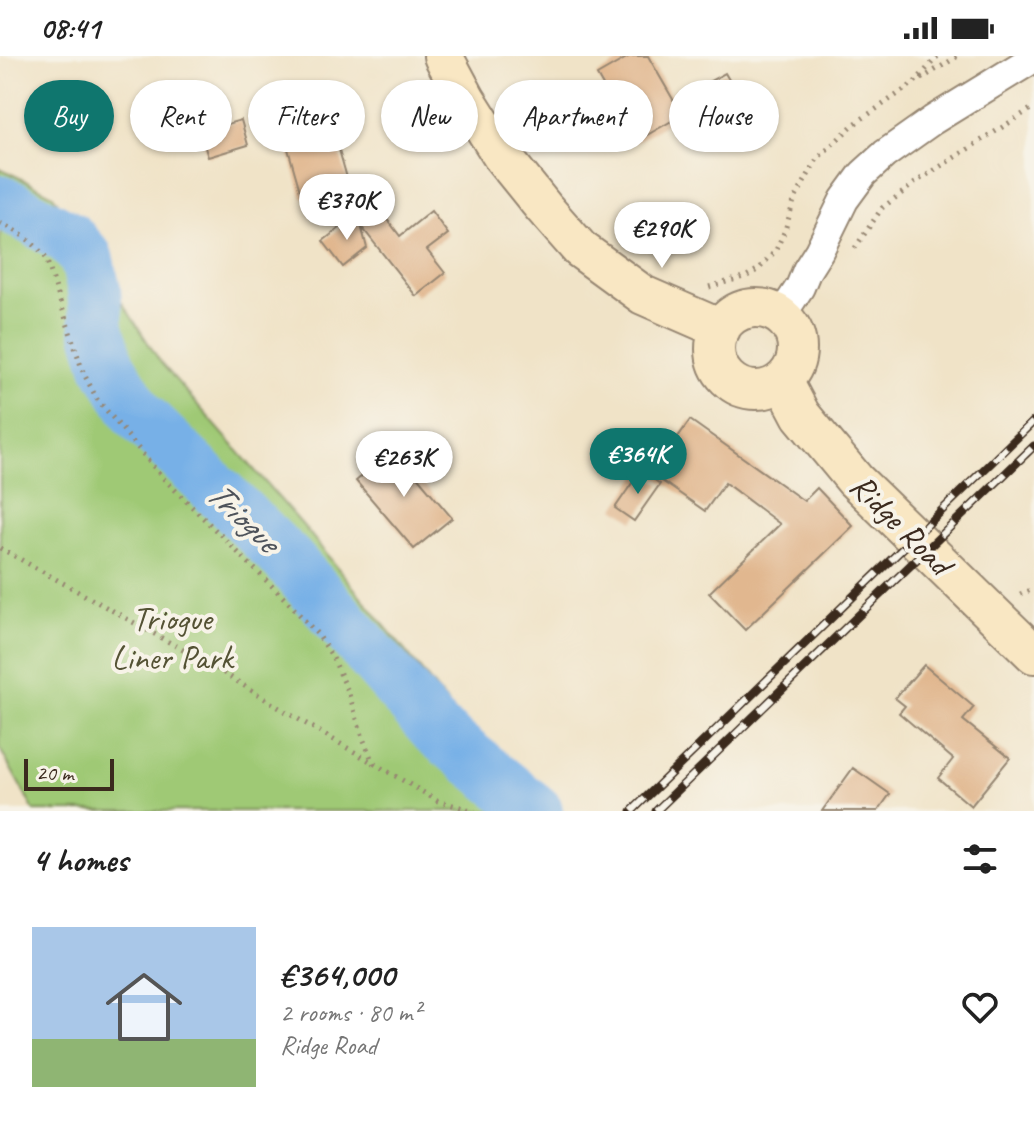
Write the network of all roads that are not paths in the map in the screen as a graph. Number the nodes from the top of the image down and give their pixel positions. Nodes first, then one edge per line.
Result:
1 (443, 56) edge
2 (1034, 58) edge
3 (781, 316) junction
4 (721, 329) junction
5 (783, 381) junction
6 (1034, 654) edge

1 - 4 street
2 - 3 street
3 - 4 street
3 - 5 street
4 - 5 street
5 - 6 street, Ridge Road

